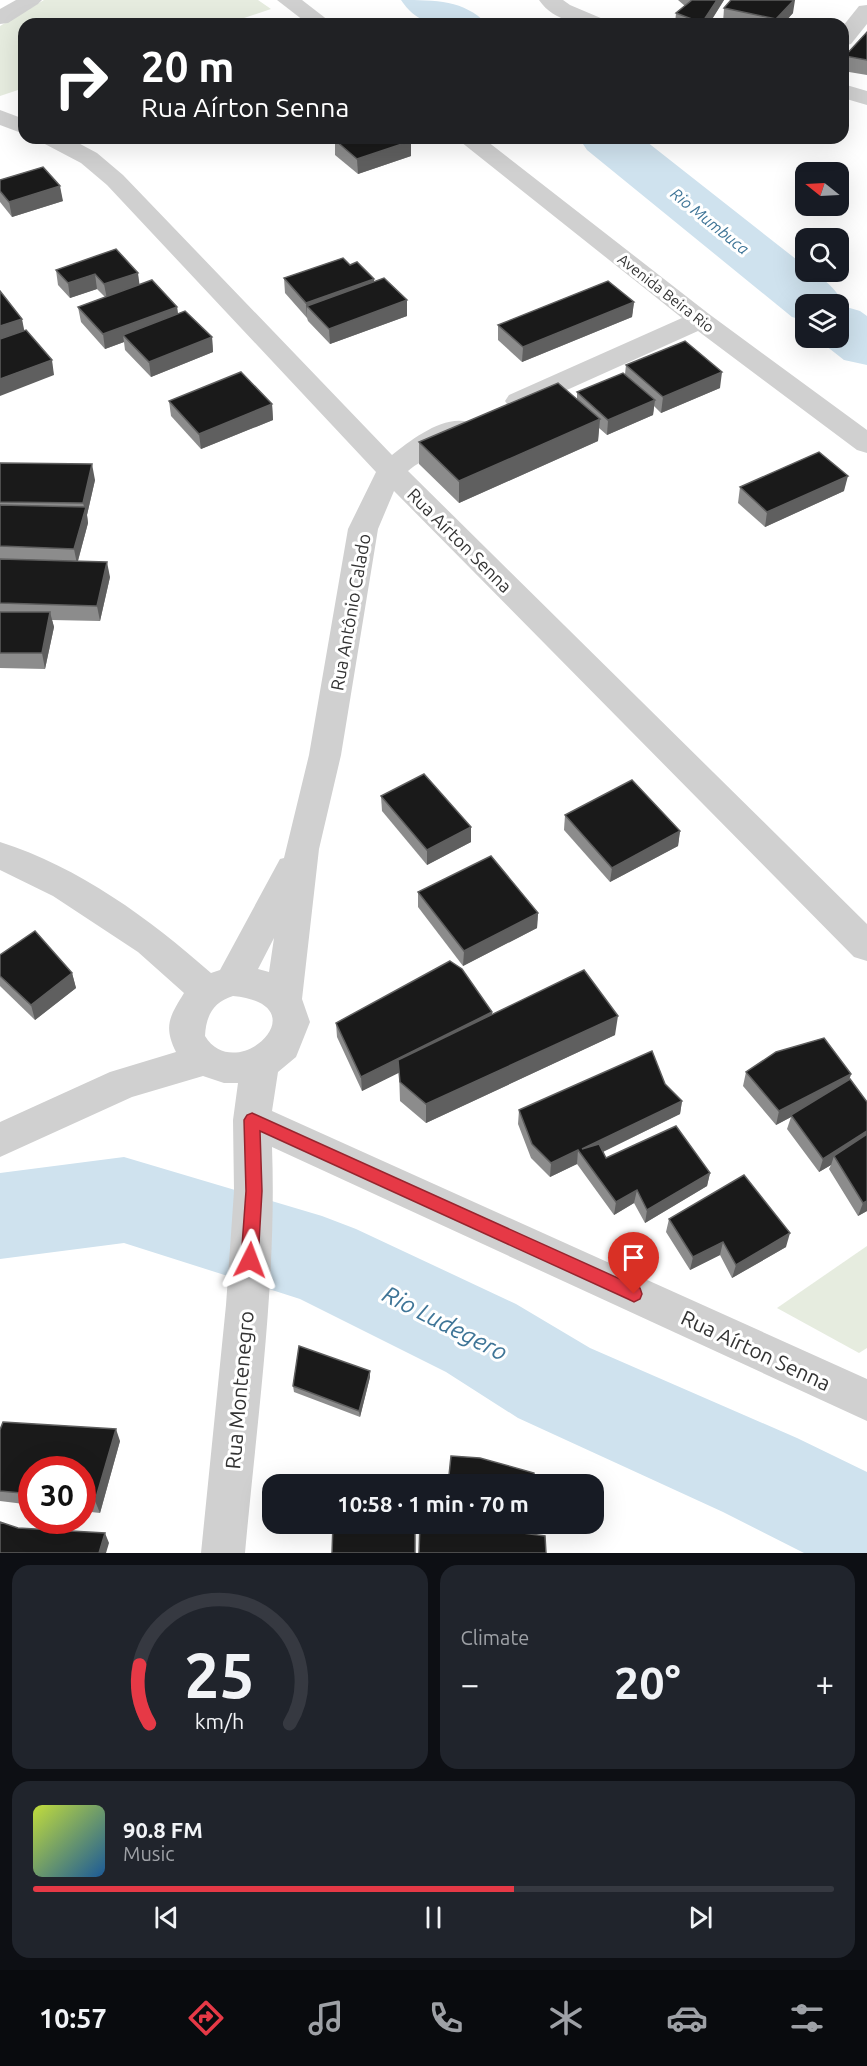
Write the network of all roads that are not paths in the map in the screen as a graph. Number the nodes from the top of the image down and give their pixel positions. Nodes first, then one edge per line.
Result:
1 (31, 0) edge
2 (288, 0) edge
3 (550, 0) edge
4 (867, 11) edge
5 (0, 18) edge
6 (314, 18) edge
7 (581, 18) edge
8 (849, 32) edge
9 (849, 93) edge
10 (867, 98) edge
11 (0, 117) edge
12 (18, 124) edge
13 (62, 144) edge
14 (476, 144) edge
15 (700, 320) junction
16 (867, 444) edge
17 (391, 471) junction
18 (302, 849) junction
19 (0, 855) edge
20 (867, 947) edge
21 (220, 986) junction
22 (284, 999) junction
23 (220, 1058) junction
24 (252, 1120) junction
25 (0, 1140) edge
26 (867, 1400) edge
27 (223, 1553) edge

1 - 5 street
2 - 6 street
3 - 7 street
4 - 8 street
9 - 10 street
11 - 12 street
13 - 17 street, Rua Aírton Senna
14 - 15 street, Avenida Beira Rio
15 - 16 street, Avenida Beira Rio
15 - 17 street, Rua Antônio Calado
17 - 18 street, Rua Antônio Calado
17 - 20 street, Rua Aírton Senna
18 - 21 street, Rua Antônio Calado
18 - 22 street, Rua Antônio Calado
19 - 21 street
21 - 22 street
21 - 23 street
22 - 23 street
23 - 24 street, Rua Montenegro
23 - 25 street
24 - 26 street, Rua Aírton Senna
24 - 27 street, Rua Montenegro

